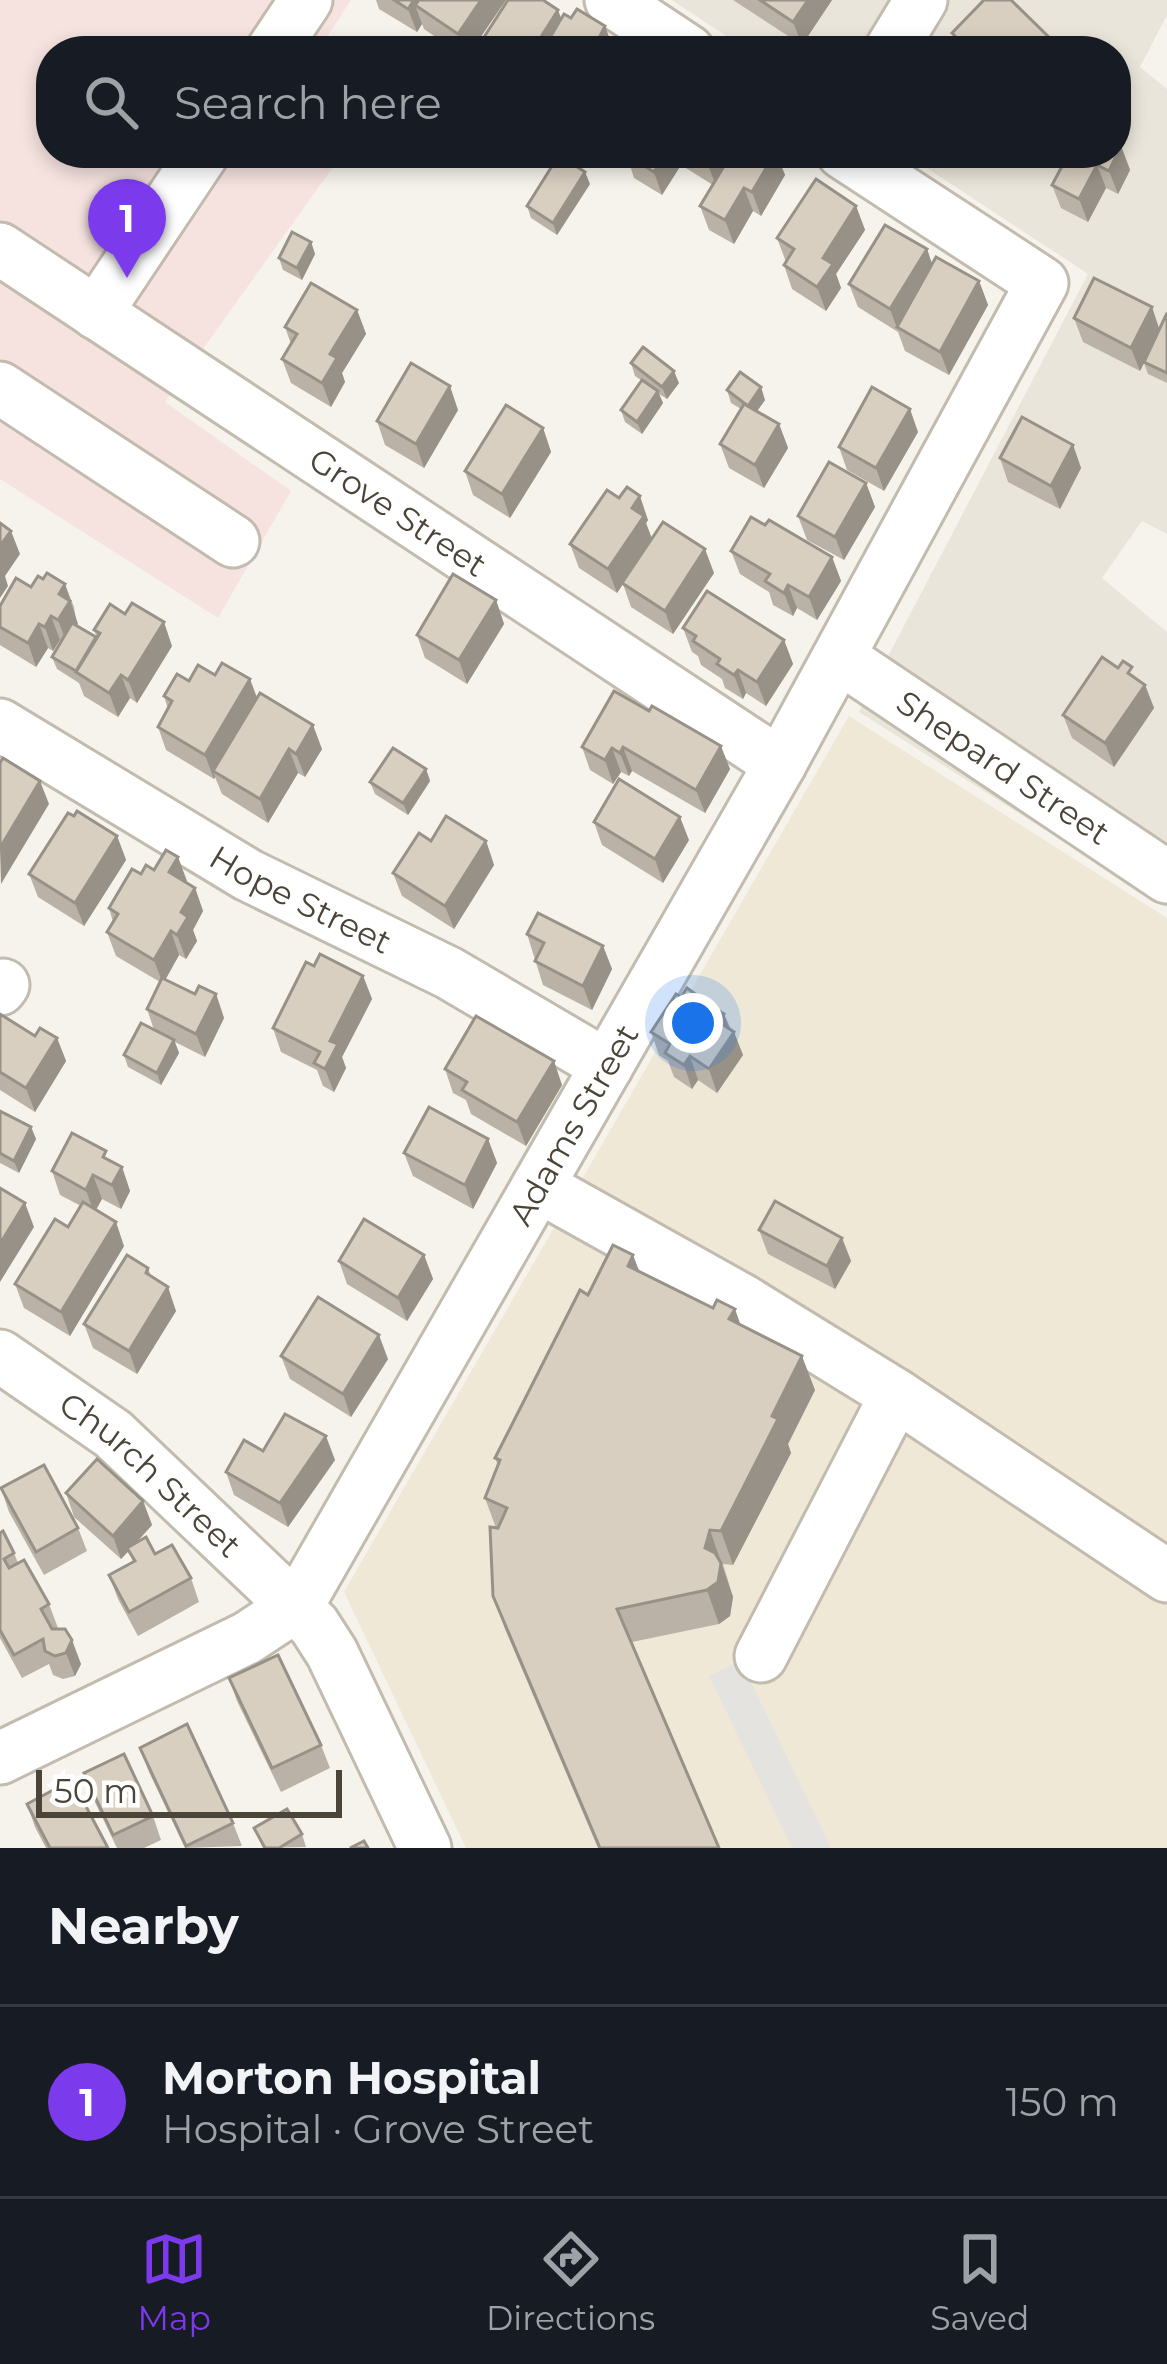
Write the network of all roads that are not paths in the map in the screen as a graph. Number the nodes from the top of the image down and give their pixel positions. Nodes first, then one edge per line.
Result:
1 (306, 0) edge
2 (611, 0) edge
3 (921, 0) edge
4 (282, 36) edge
5 (665, 36) edge
6 (899, 36) edge
7 (193, 168) edge
8 (866, 168) edge
9 (5, 263) edge
10 (96, 313) junction
11 (0, 388) edge
12 (233, 542) dead end
13 (839, 657) junction
14 (0, 725) edge
15 (780, 764) junction
16 (1167, 877) edge
17 (607, 1066) junction
18 (538, 1186) junction
19 (0, 1356) edge
20 (896, 1395) junction
21 (1167, 1576) edge
22 (294, 1604) junction
23 (761, 1656) dead end
24 (0, 1758) edge
25 (425, 1848) edge

1 - 4 street
2 - 5 street
3 - 6 street
7 - 10 street
8 - 13 street, Adams Street
9 - 10 street, Grove Street
10 - 15 street, Grove Street
11 - 12 street
13 - 15 street, Adams Street
13 - 16 street, Shepard Street
14 - 17 street, Hope Street
15 - 17 street, Adams Street
17 - 18 street, Adams Street
18 - 20 street
18 - 22 street, Adams Street
19 - 22 street, Church Street
20 - 21 street
20 - 23 street
22 - 24 street, Adams Street
22 - 25 street, Church Street

